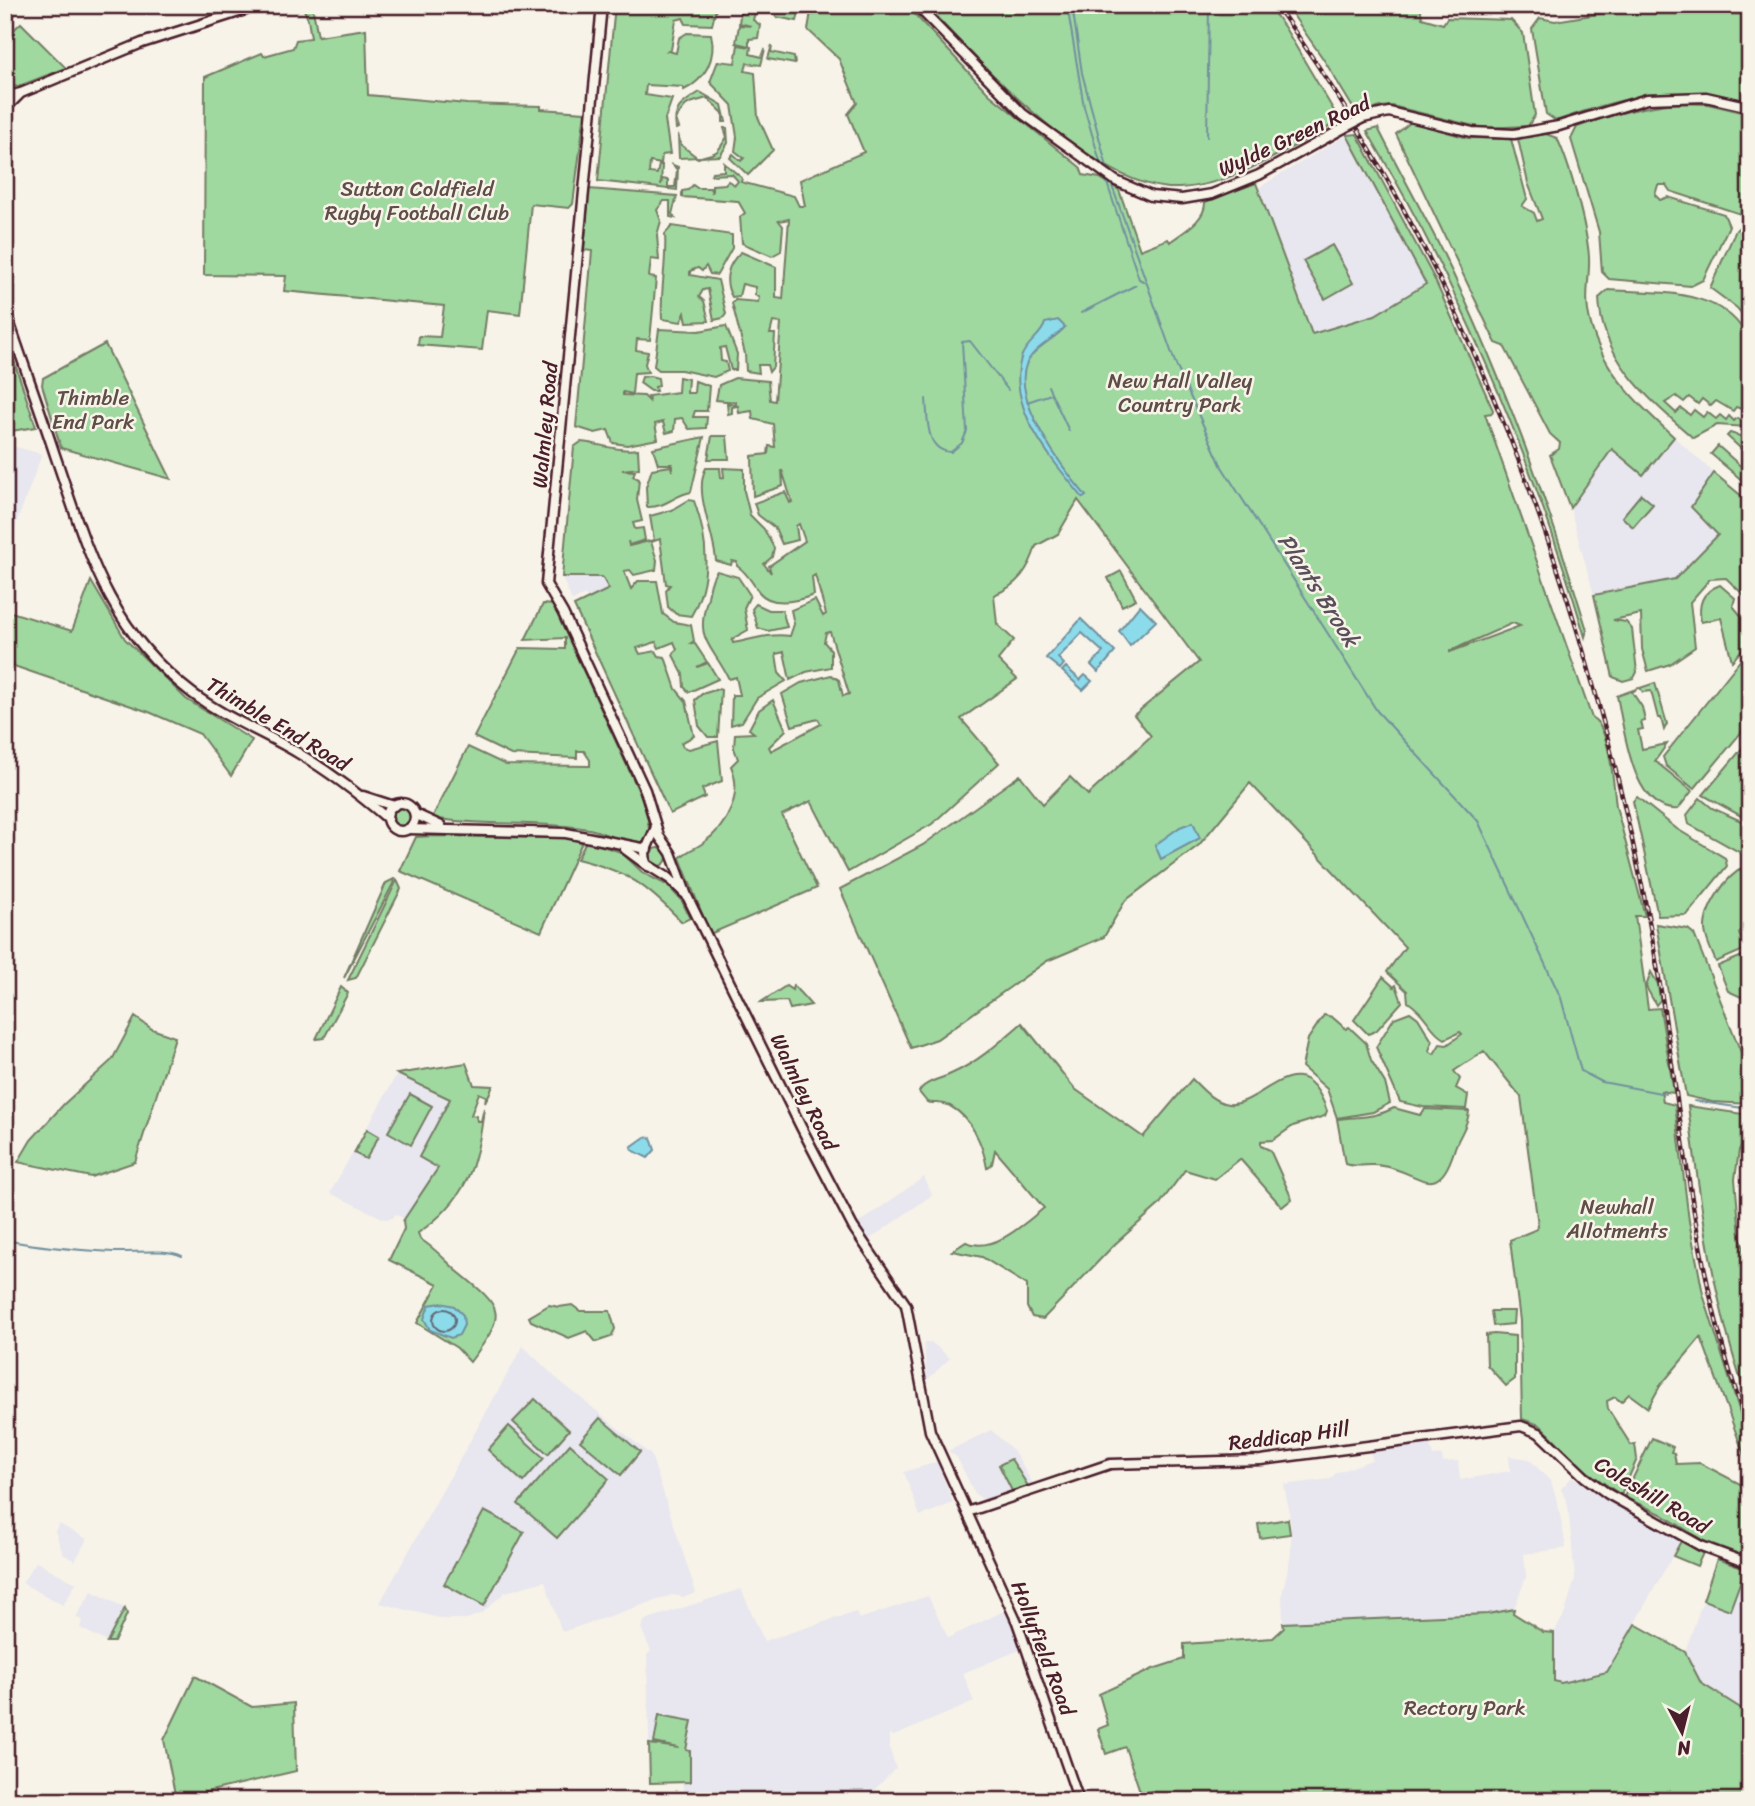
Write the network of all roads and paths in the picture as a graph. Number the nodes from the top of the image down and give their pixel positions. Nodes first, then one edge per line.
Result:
1 (261, 5) edge
2 (602, 5) edge
3 (916, 5) edge
4 (21, 93) junction
5 (5, 96) edge
6 (1750, 107) edge
7 (5, 109) edge
8 (5, 309) edge
9 (357, 794) junction
10 (394, 806) junction
11 (415, 814) junction
12 (388, 819) junction
13 (657, 824) junction
14 (451, 828) junction
15 (408, 829) junction
16 (620, 845) junction
17 (664, 845) junction
18 (649, 848) junction
19 (671, 858) junction
20 (649, 867) junction
21 (659, 871) junction
22 (687, 896) junction
23 (1509, 1426) joint
24 (967, 1511) junction
25 (1750, 1564) edge
26 (1079, 1801) edge

1 - 4 street
2 - 13 street, Walmley Road
3 - 6 street, Wylde Green Road, bridge
4 - 5 street
4 - 7 street
8 - 9 street, Thimble End Road
9 - 10 street, Thimble End Road
9 - 12 street, Thimble End Road
10 - 11 street
10 - 12 street
11 - 14 street
11 - 15 street
12 - 15 street
13 - 17 street, Walmley Road
13 - 18 street
14 - 15 street
14 - 16 street
16 - 18 street
16 - 20 street
17 - 18 street
17 - 19 street
18 - 20 street
19 - 21 street
19 - 22 street, Walmley Road
20 - 21 street
21 - 22 street
22 - 24 street, Walmley Road
23 - 24 street, Reddicap Hill
23 - 25 street, Coleshill Road
24 - 26 street, Hollyfield Road

